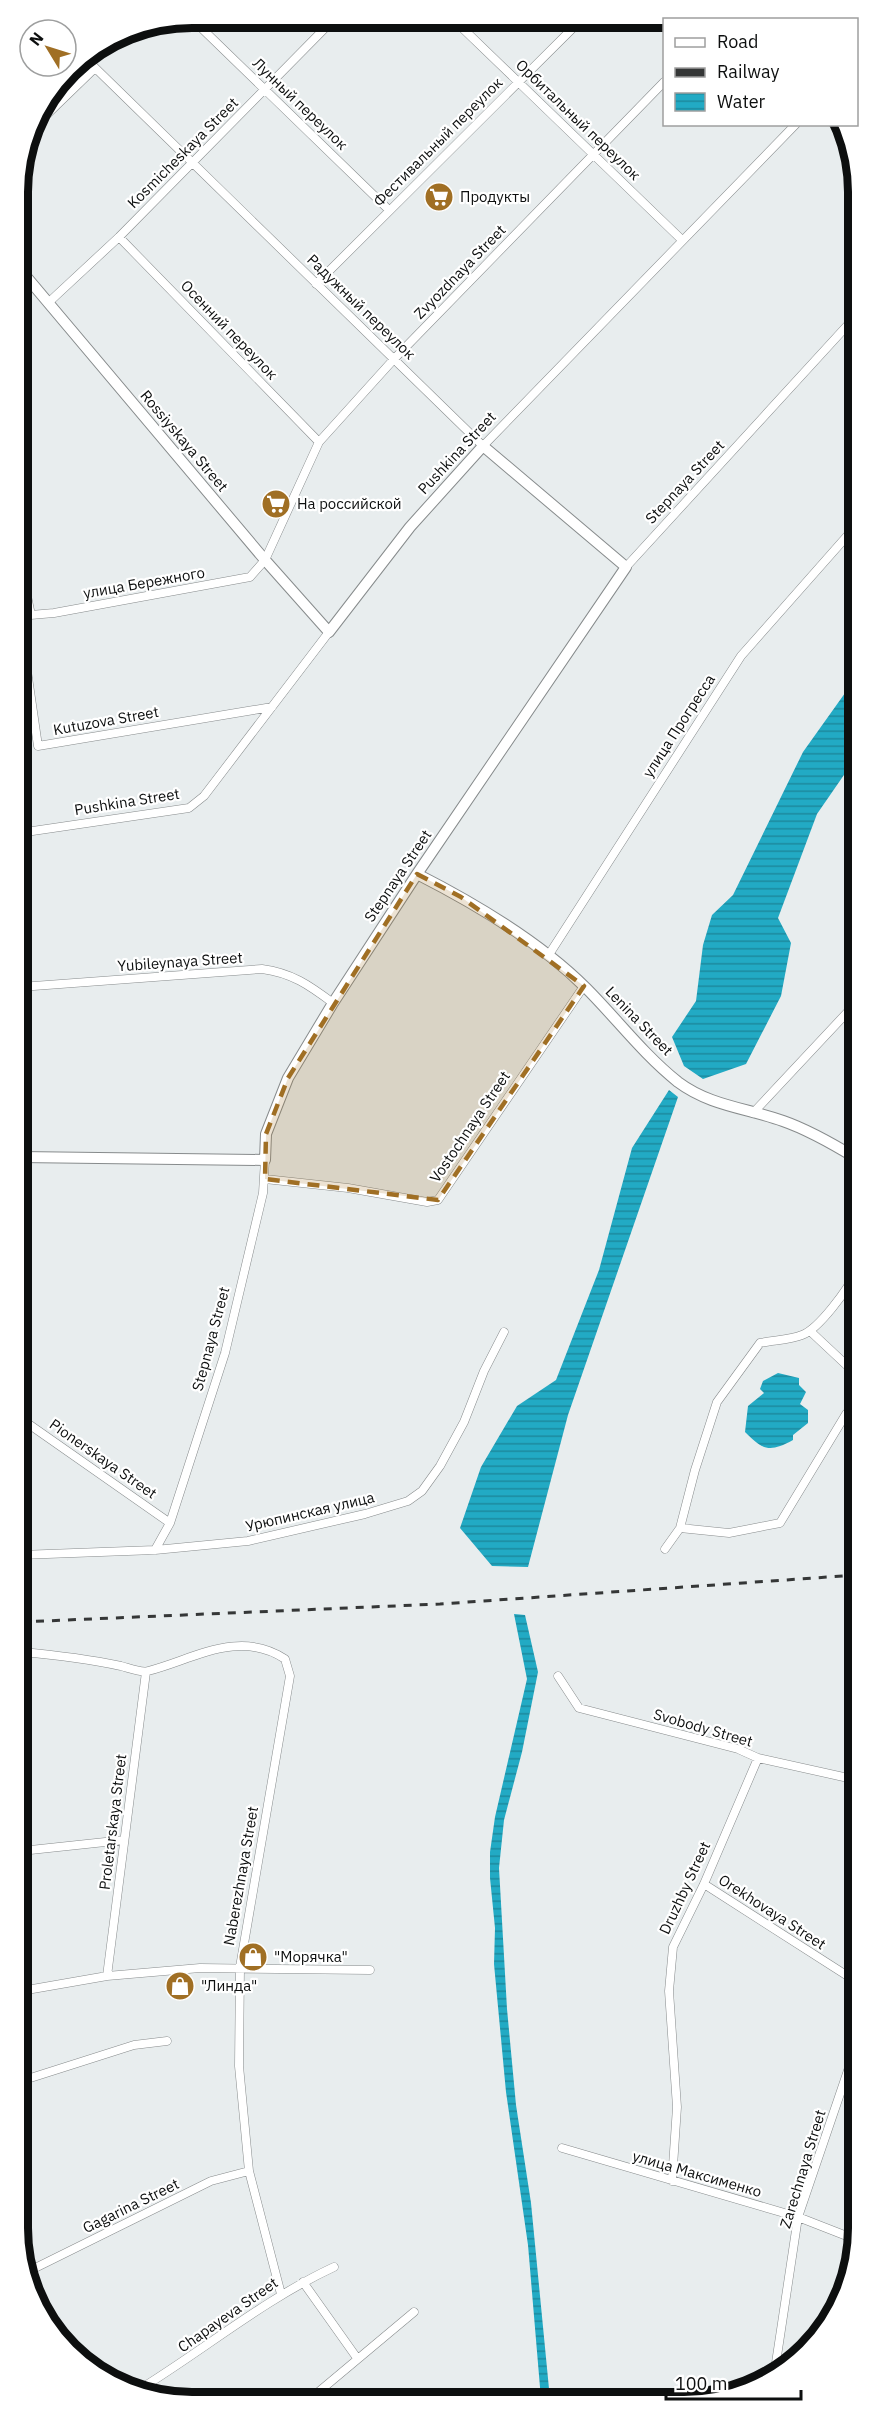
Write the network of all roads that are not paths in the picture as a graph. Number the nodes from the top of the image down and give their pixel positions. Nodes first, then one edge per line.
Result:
1 (201, 28) edge
2 (325, 28) edge
3 (463, 28) edge
4 (573, 28) edge
5 (91, 64) edge
6 (95, 68) junction
7 (519, 81) junction
8 (663, 83) edge
9 (265, 90) junction
10 (50, 112) edge
11 (794, 126) edge
12 (593, 154) junction
13 (191, 165) junction
14 (389, 210) junction
15 (119, 237) junction
16 (682, 240) junction
17 (29, 280) edge
18 (316, 284) junction
19 (48, 303) junction
20 (848, 325) edge
21 (394, 360) junction
22 (319, 442) junction
23 (483, 446) junction
24 (848, 535) edge
25 (265, 560) junction
26 (626, 567) junction
27 (29, 605) edge
28 (31, 615) joint
29 (329, 632) junction
30 (29, 683) edge
31 (272, 706) junction
32 (29, 832) edge
33 (417, 874) junction
34 (548, 956) junction
35 (29, 986) edge
36 (584, 986) junction
37 (333, 1003) junction
38 (848, 1012) edge
39 (753, 1113) junction
40 (848, 1154) edge
41 (29, 1157) edge
42 (266, 1160) junction
43 (265, 1179) junction
44 (847, 1287) edge
45 (810, 1331) junction
46 (504, 1332) dead end
47 (847, 1366) edge
48 (847, 1412) edge
49 (28, 1424) edge
50 (170, 1523) junction
51 (680, 1528) junction
52 (665, 1549) dead end
53 (155, 1550) junction
54 (28, 1554) edge
55 (28, 1653) edge
56 (146, 1672) junction
57 (558, 1676) dead end
58 (758, 1758) junction
59 (847, 1778) edge
60 (124, 1840) junction
61 (28, 1850) edge
62 (704, 1884) junction
63 (240, 1967) junction
64 (370, 1970) dead end
65 (107, 1976) junction
66 (847, 1976) edge
67 (28, 1990) edge
68 (167, 2041) dead end
69 (847, 2073) edge
70 (28, 2078) edge
71 (562, 2148) dead end
72 (249, 2171) junction
73 (672, 2181) junction
74 (798, 2217) junction
75 (847, 2236) edge
76 (334, 2267) dead end
77 (34, 2268) edge
78 (303, 2282) junction
79 (281, 2294) junction
80 (414, 2312) dead end
81 (357, 2358) junction
82 (776, 2363) edge
83 (147, 2385) edge
84 (318, 2392) edge

1 - 9 street, Лунный переулок
2 - 9 street, Kosmicheskaya Street
3 - 7 street, Орбитальный переулок
4 - 7 street, Фестивальный переулок
5 - 6 street, Радужный переулок
6 - 10 street
6 - 13 street, Радужный переулок
7 - 12 street, Орбитальный переулок
7 - 14 street, Фестивальный переулок
8 - 12 street, Zvyozdnaya Street
9 - 13 street, Kosmicheskaya Street
9 - 14 street, Лунный переулок
11 - 16 street, Pushkina Street
12 - 16 street, Орбитальный переулок
12 - 21 street, Zvyozdnaya Street
13 - 15 street, Kosmicheskaya Street
13 - 18 street, Радужный переулок
14 - 18 street, Фестивальный переулок
15 - 19 street, Kosmicheskaya Street
15 - 22 street, Осенний переулок
16 - 23 street, Pushkina Street
17 - 19 street, Rossiyskaya Street
18 - 21 street, Радужный переулок
19 - 25 street, Rossiyskaya Street
20 - 26 street, Stepnaya Street
21 - 22 street, Zvyozdnaya Street
21 - 23 street, Радужный переулок
22 - 25 street, Zvyozdnaya Street
23 - 26 street, Радужный переулок
23 - 29 street, Pushkina Street
24 - 34 street, улица Прогресса
25 - 28 street, улица Бережного
25 - 29 street, Rossiyskaya Street
26 - 33 street, Stepnaya Street
27 - 28 street
29 - 31 street, Pushkina Street
30 - 31 street, Kutuzova Street
31 - 32 street, Pushkina Street
33 - 34 street, Lenina Street
33 - 37 street, Stepnaya Street
34 - 36 street, Lenina Street
35 - 37 street, Yubileynaya Street
36 - 39 street, Lenina Street
36 - 43 street, Vostochnaya Street
37 - 42 street, Stepnaya Street
38 - 39 street
39 - 40 street, Lenina Street
41 - 42 street
42 - 43 street, Stepnaya Street
43 - 50 street, Stepnaya Street
44 - 45 street
45 - 47 street
45 - 51 street
46 - 53 street, Урюпинская улица
48 - 51 street
49 - 50 street, Pionerskaya Street
50 - 53 street, Stepnaya Street
51 - 52 street
53 - 54 street, Урюпинская улица
55 - 56 street
56 - 60 street, Proletarskaya Street
56 - 63 street, Naberezhnaya Street
57 - 58 street, Svobody Street
58 - 59 street, Svobody Street
58 - 62 street, Druzhby Street
60 - 61 street
60 - 65 street, Proletarskaya Street
62 - 66 street, Orekhovaya Street
62 - 73 street, Druzhby Street
63 - 64 street
63 - 65 street
63 - 72 street, Naberezhnaya Street
65 - 67 street
68 - 70 street
69 - 74 street, Zarechnaya Street
71 - 73 street, улица Максименко
72 - 77 street, Gagarina Street
72 - 79 street, Naberezhnaya Street
73 - 74 street, улица Максименко
74 - 75 street, улица Максименко
74 - 82 street, Zarechnaya Street
76 - 78 street, Chapayeva Street
78 - 79 street, Chapayeva Street
78 - 81 street
79 - 83 street, Chapayeva Street
80 - 81 street
81 - 84 street

